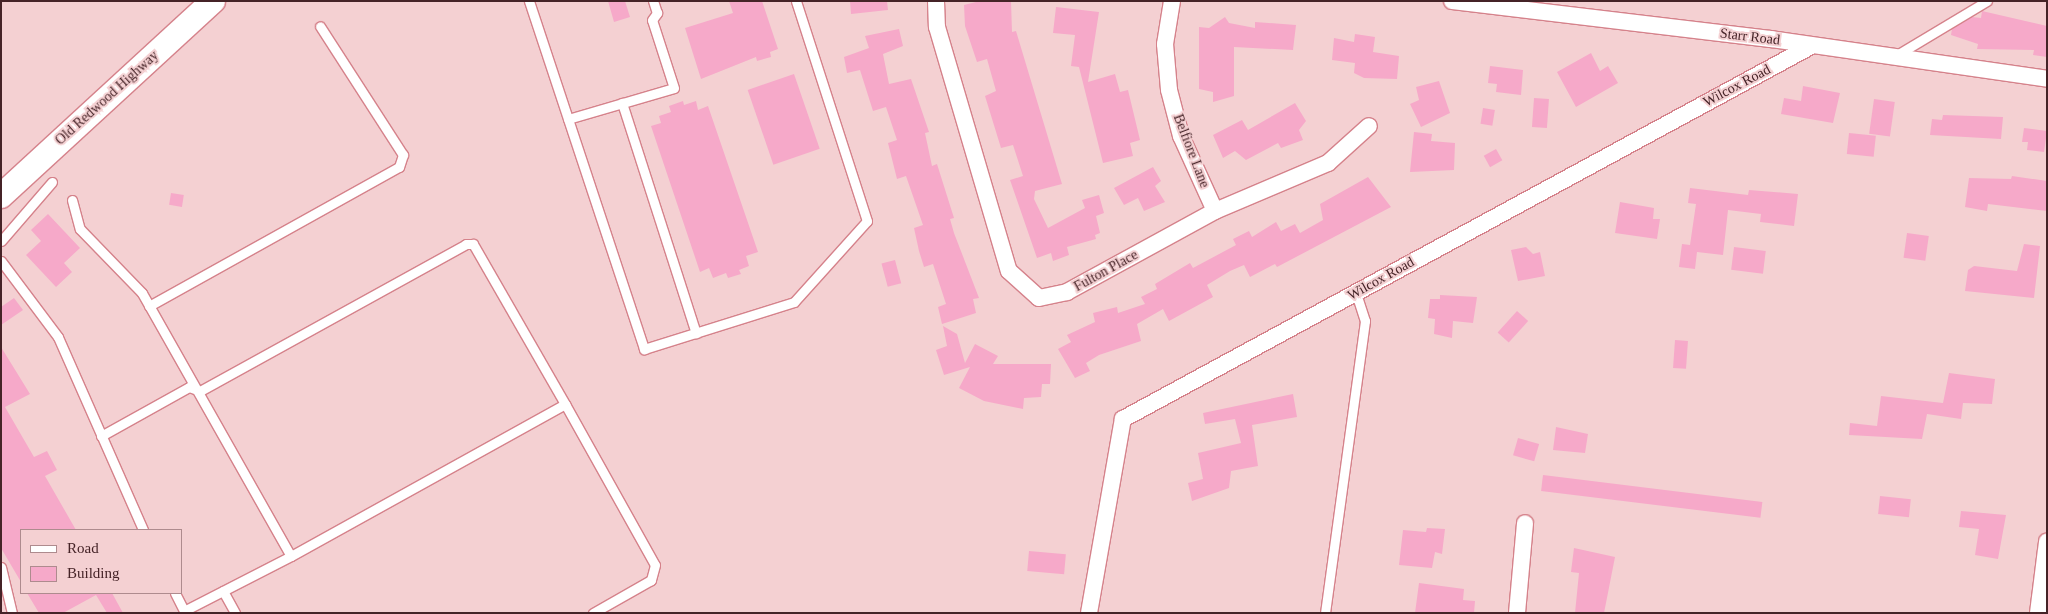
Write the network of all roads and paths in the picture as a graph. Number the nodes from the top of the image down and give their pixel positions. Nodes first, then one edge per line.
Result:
1 (213, 1) edge
2 (529, 1) edge
3 (654, 1) edge
4 (796, 1) edge
5 (936, 1) edge
6 (1172, 1) edge
7 (1452, 1) edge
8 (1987, 1) edge
9 (320, 26) dead end
10 (1811, 46) junction
11 (1893, 57) junction
12 (2047, 79) edge
13 (622, 103) junction
14 (568, 119) junction
15 (1370, 126) dead end
16 (52, 182) dead end
17 (1, 196) edge
18 (72, 200) dead end
19 (1215, 211) junction
20 (1, 241) edge
21 (1, 261) edge
22 (1356, 293) junction
23 (149, 306) junction
24 (696, 333) junction
25 (200, 391) junction
26 (565, 404) junction
27 (101, 436) junction
28 (1526, 523) dead end
29 (144, 529) edge
30 (2046, 549) edge
31 (291, 556) junction
32 (1, 567) edge
33 (223, 590) junction
34 (176, 594) edge
35 (185, 612) edge
36 (12, 613) edge
37 (235, 613) edge
38 (593, 613) edge
39 (1089, 613) edge
40 (1325, 613) edge
41 (1517, 613) edge
42 (2038, 613) edge

1 - 17 main road, Old Redwood Highway
2 - 14 lane
3 - 13 lane
4 - 24 lane
5 - 19 street, Fulton Place
6 - 19 street, Belfiore Lane
7 - 10 street, Starr Road
8 - 11 lane
9 - 23 lane
10 - 11 street, Starr Road
10 - 22 street, Wilcox Road
11 - 12 street, Starr Road
13 - 14 lane
13 - 24 lane
14 - 24 lane
15 - 19 street, Fulton Place
16 - 20 lane
18 - 23 lane
21 - 27 lane
22 - 39 street, Wilcox Road
22 - 40 lane
23 - 25 lane
25 - 26 lane
25 - 27 lane
25 - 31 lane
26 - 31 lane
26 - 38 lane
27 - 29 lane
28 - 41 street
30 - 42 street
31 - 33 lane
32 - 36 lane
33 - 35 lane
33 - 37 lane
34 - 35 lane

